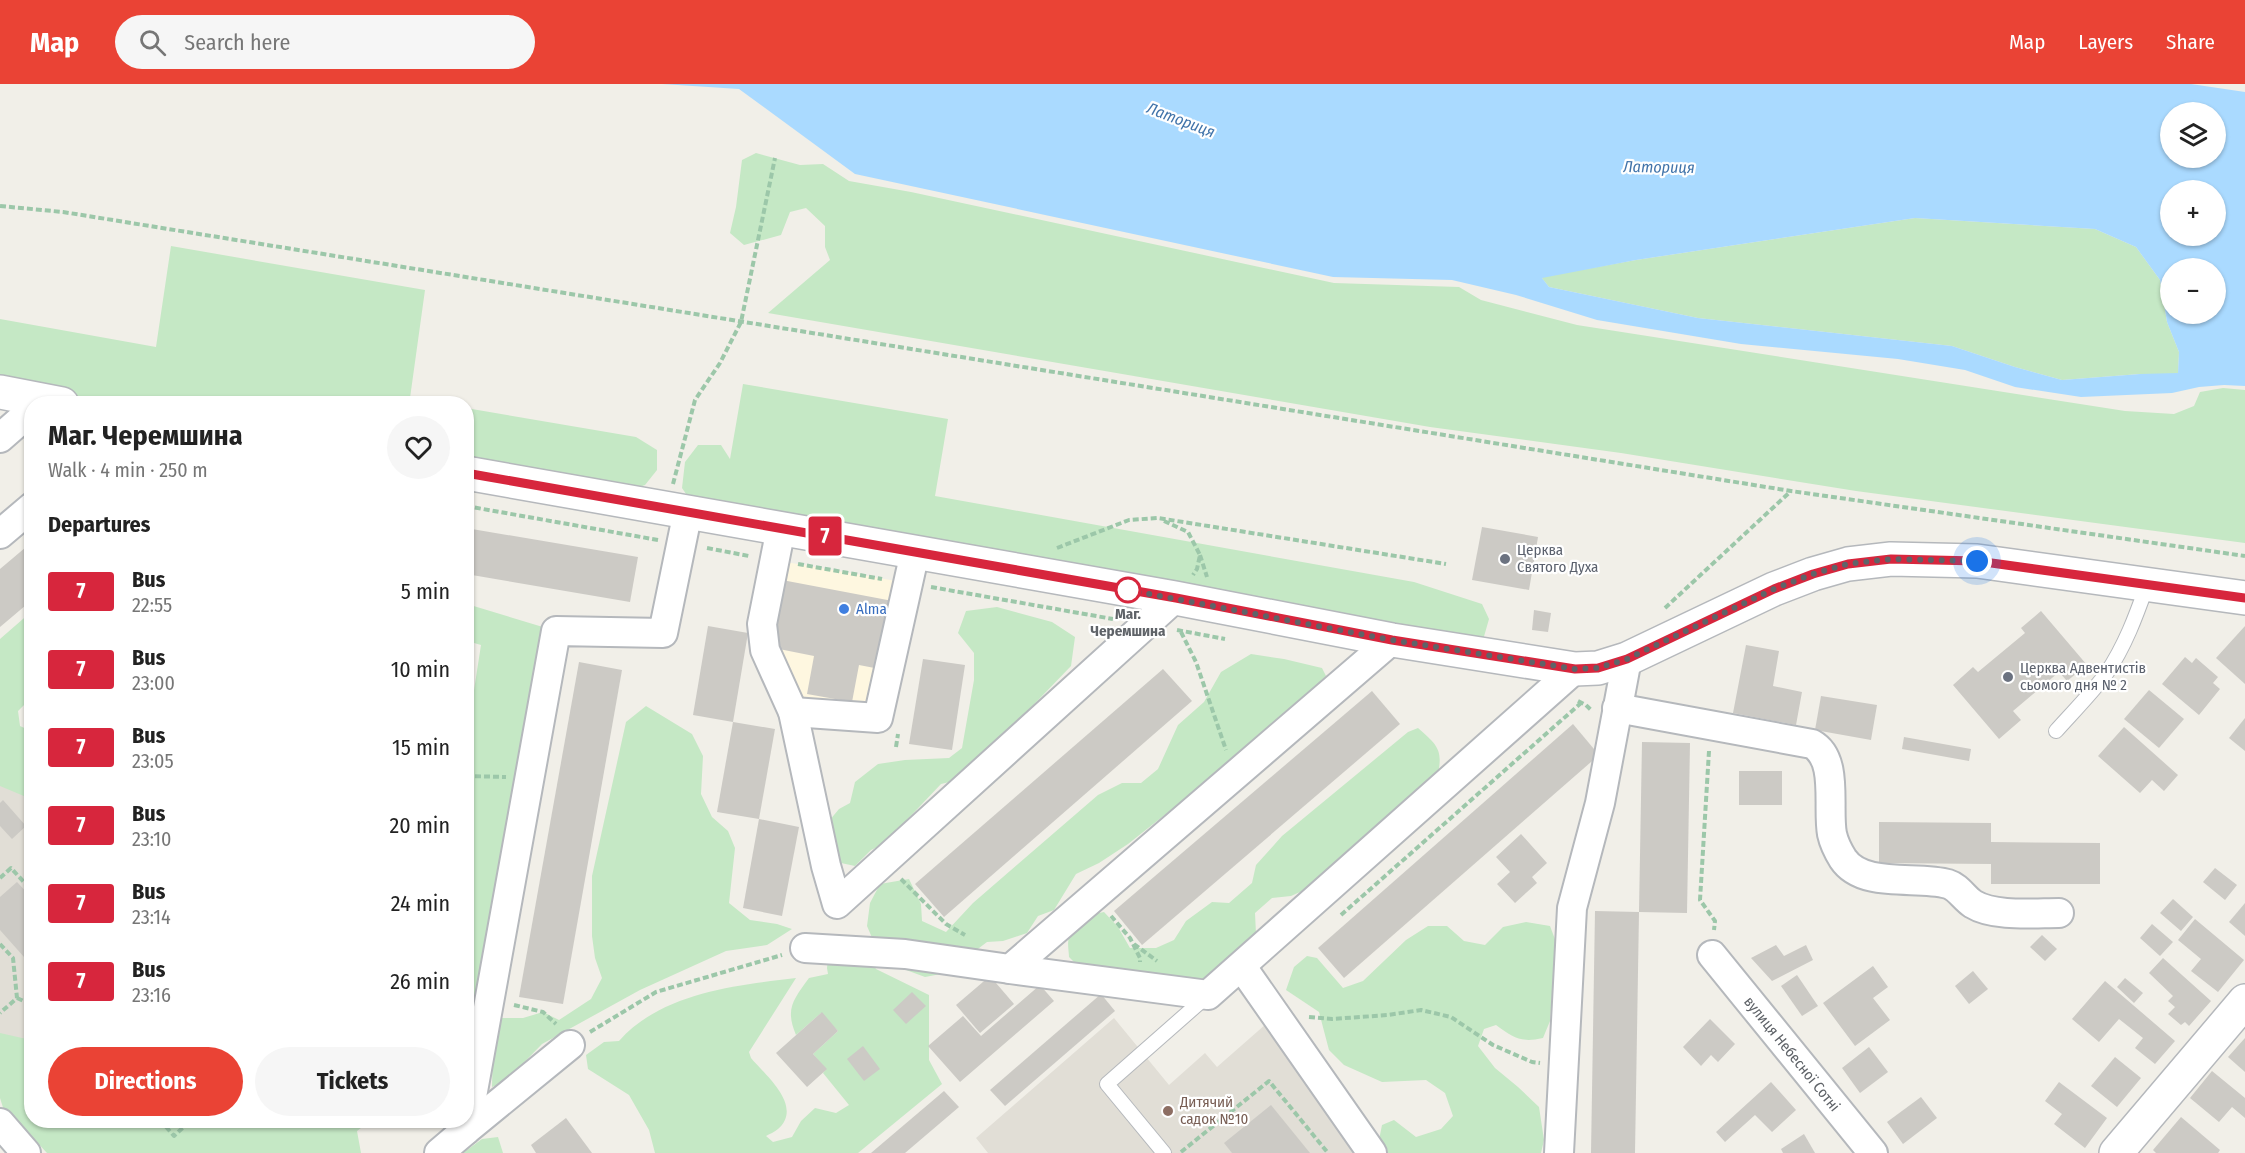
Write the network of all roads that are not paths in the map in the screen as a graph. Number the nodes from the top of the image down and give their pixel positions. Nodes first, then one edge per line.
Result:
1 (0, 392) edge
2 (24, 399) edge
3 (24, 419) edge
4 (0, 438) edge
5 (474, 474) edge
6 (678, 509) junction
7 (24, 514) edge
8 (781, 528) junction
9 (0, 534) edge
10 (915, 552) junction
11 (2147, 585) junction
12 (1176, 598) junction
13 (2245, 598) edge
14 (1392, 640) junction
15 (1627, 659) junction
16 (1575, 669) junction
17 (793, 712) junction
18 (1616, 716) junction
19 (2056, 731) dead end
20 (2059, 913) dead end
21 (805, 948) road end
22 (1712, 955) road end
23 (1242, 967) junction
24 (1010, 969) junction
25 (1208, 995) junction
26 (2245, 1001) edge
27 (570, 1045) road end
28 (474, 1085) edge
29 (0, 1123) edge
30 (474, 1123) edge
31 (468, 1128) edge
32 (466, 1130) joint
33 (26, 1153) edge
34 (439, 1153) edge
35 (1164, 1153) edge
36 (1372, 1153) edge
37 (1559, 1153) edge
38 (1873, 1153) edge
39 (2116, 1153) edge

1 - 2 street
3 - 4 street
5 - 6 street
6 - 8 street
6 - 28 street
7 - 9 street
8 - 10 street
8 - 17 street
10 - 12 street
10 - 17 street
11 - 13 street
11 - 15 street
11 - 19 lane
12 - 14 street
12 - 17 street
14 - 16 street
14 - 24 street
15 - 16 street
15 - 18 street
16 - 23 street
18 - 20 street
18 - 37 street
21 - 24 street
22 - 38 street, вулиця Небесної Сотні
23 - 25 street
23 - 36 street
24 - 25 street
25 - 35 lane
26 - 39 street
27 - 30 street
29 - 33 street
31 - 32 street
32 - 34 street

